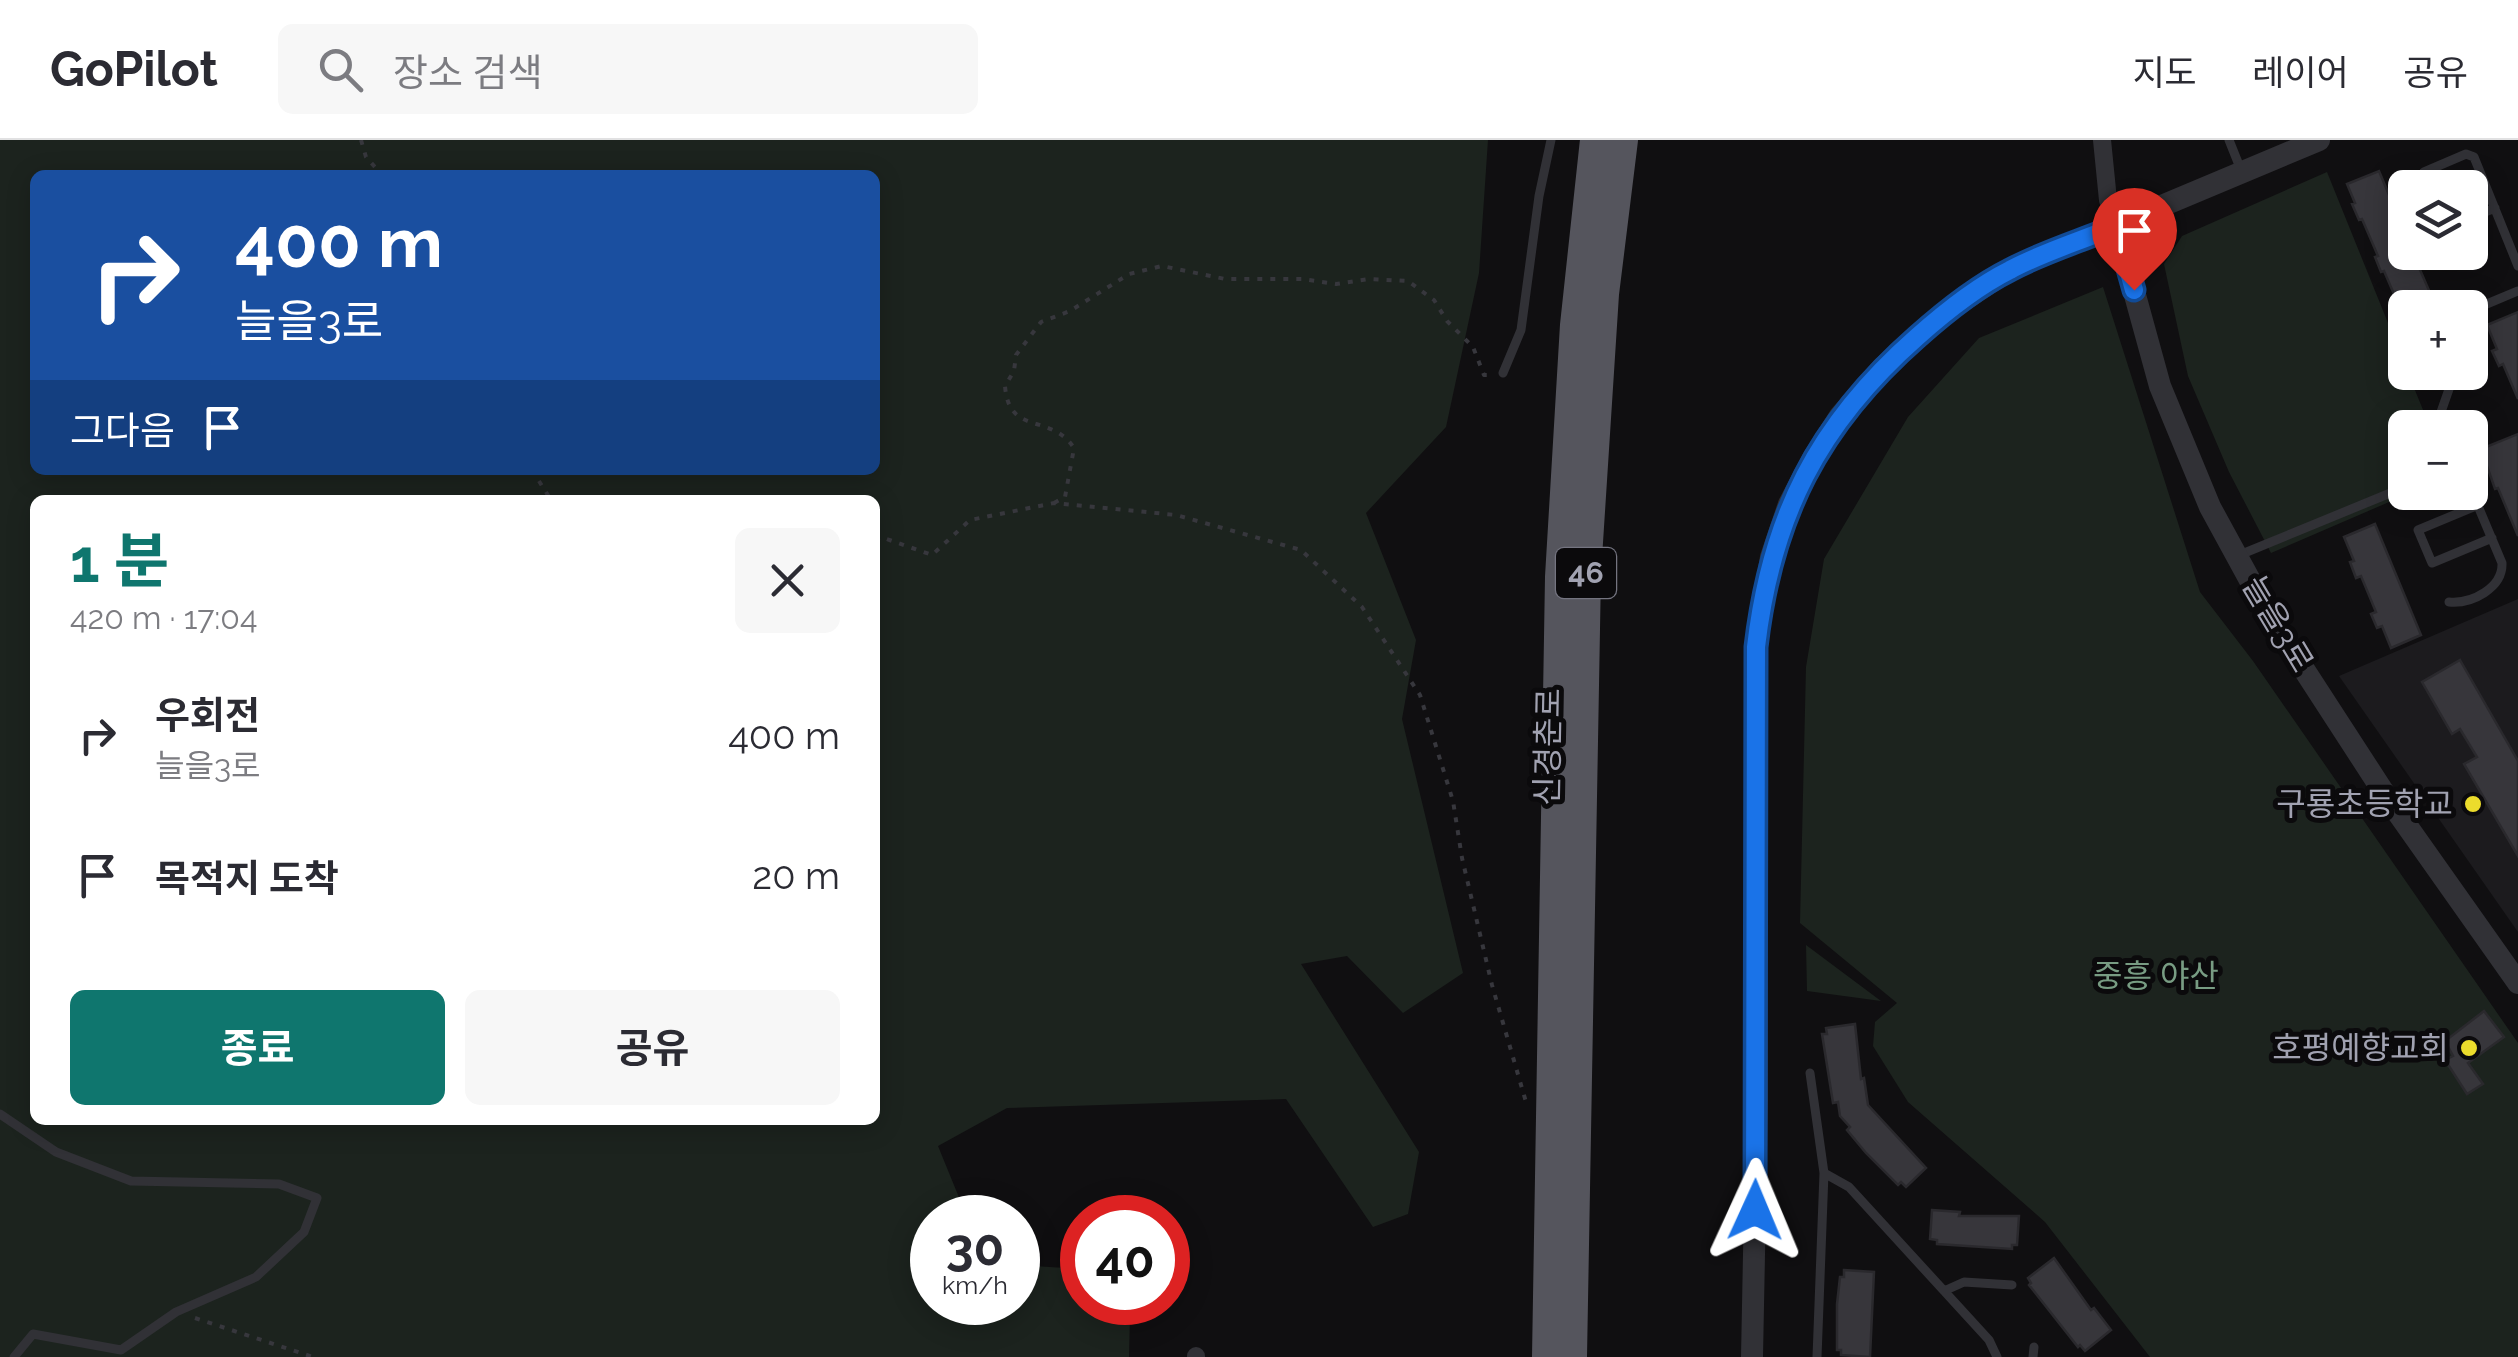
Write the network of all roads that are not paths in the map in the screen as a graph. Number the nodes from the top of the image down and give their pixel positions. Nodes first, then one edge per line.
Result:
1 (1551, 140) edge
2 (1595, 140) edge
3 (1623, 140) edge
4 (2102, 140) edge
5 (2229, 140) edge
6 (2320, 140) edge
7 (2429, 170) edge
8 (2479, 170) edge
9 (2242, 172) junction
10 (2488, 191) edge
11 (2495, 208) junction
12 (2488, 211) edge
13 (2116, 226) junction
14 (2518, 266) edge
15 (2518, 291) edge
16 (2488, 304) edge
17 (1503, 373) road end
18 (2388, 494) edge
19 (2466, 510) edge
20 (2480, 510) edge
21 (2492, 538) junction
22 (2237, 556) junction
23 (2448, 602) dead end
24 (2518, 982) edge
25 (1564, 1007) junction
26 (1810, 1073) dead end
27 (0, 1114) edge
28 (1824, 1173) junction
29 (2012, 1285) dead end
30 (1944, 1291) junction
31 (14, 1357) edge
32 (1547, 1357) edge
33 (1572, 1357) edge
34 (1752, 1357) edge
35 (1818, 1357) edge
36 (1997, 1357) edge

1 - 17 lane
2 - 25 highway, 신경춘로 / 46
3 - 25 highway, 신경춘로 / 46
4 - 13 street
5 - 9 lane
6 - 9 street
7 - 8 lane
9 - 13 street
10 - 11 lane
11 - 12 lane
11 - 14 lane
13 - 22 street, 늘을3로
13 - 34 street
15 - 16 lane
18 - 22 lane
19 - 21 lane
20 - 21 lane
21 - 23 lane
22 - 24 street, 늘을3로
25 - 32 highway, 신경춘로 / 46
25 - 33 highway, 신경춘로 / 46
26 - 28 lane
27 - 31 lane
28 - 30 lane
28 - 35 lane
29 - 30 lane
30 - 36 lane

